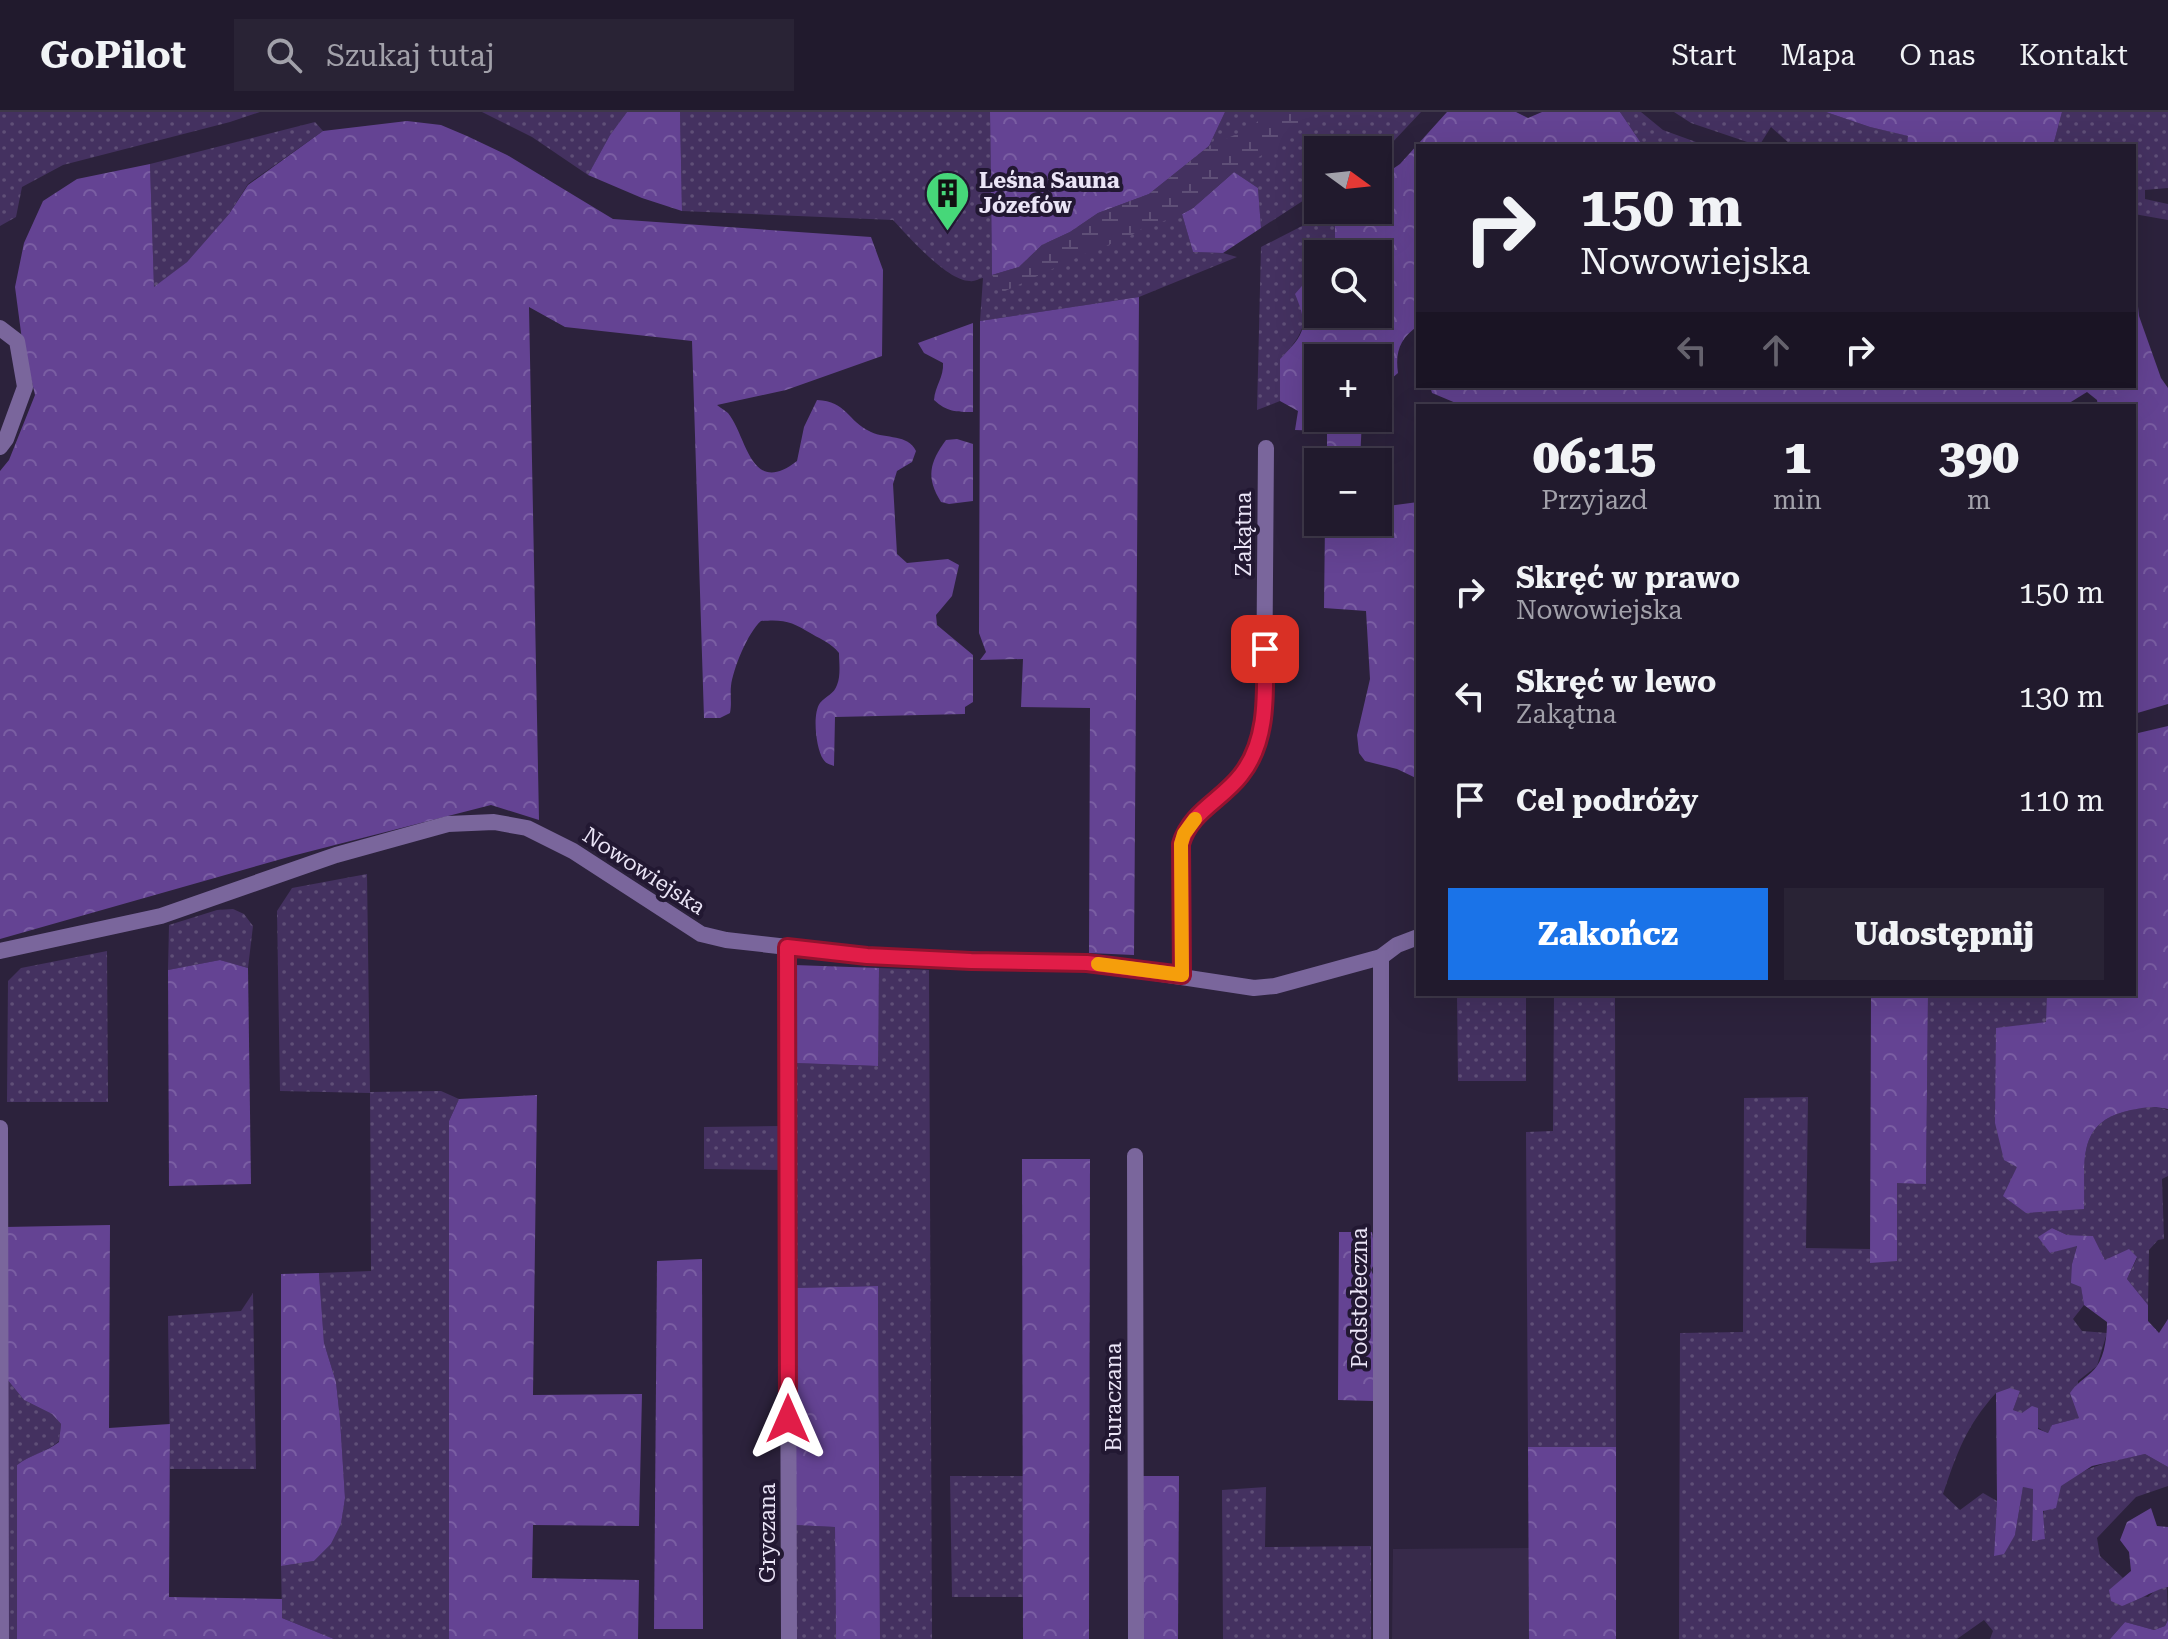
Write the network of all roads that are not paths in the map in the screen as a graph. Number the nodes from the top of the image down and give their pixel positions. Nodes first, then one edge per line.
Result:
1 (5, 331) edge
2 (0, 447) edge
3 (1266, 448) dead end
4 (1416, 938) edge
5 (787, 947) junction
6 (0, 951) edge
7 (1381, 957) junction
8 (1182, 975) junction
9 (0, 1128) edge
10 (1135, 1156) dead end
11 (1, 1639) edge
12 (789, 1639) edge
13 (1136, 1639) edge
14 (1381, 1639) edge

1 - 2 street
3 - 8 street, Zakątna
4 - 7 street, Nowowiejska
5 - 6 street, Nowowiejska
5 - 8 street, Nowowiejska
5 - 12 street, Gryczana
7 - 8 street, Nowowiejska
7 - 14 street, Podstołeczna
9 - 11 street
10 - 13 street, Buraczana

